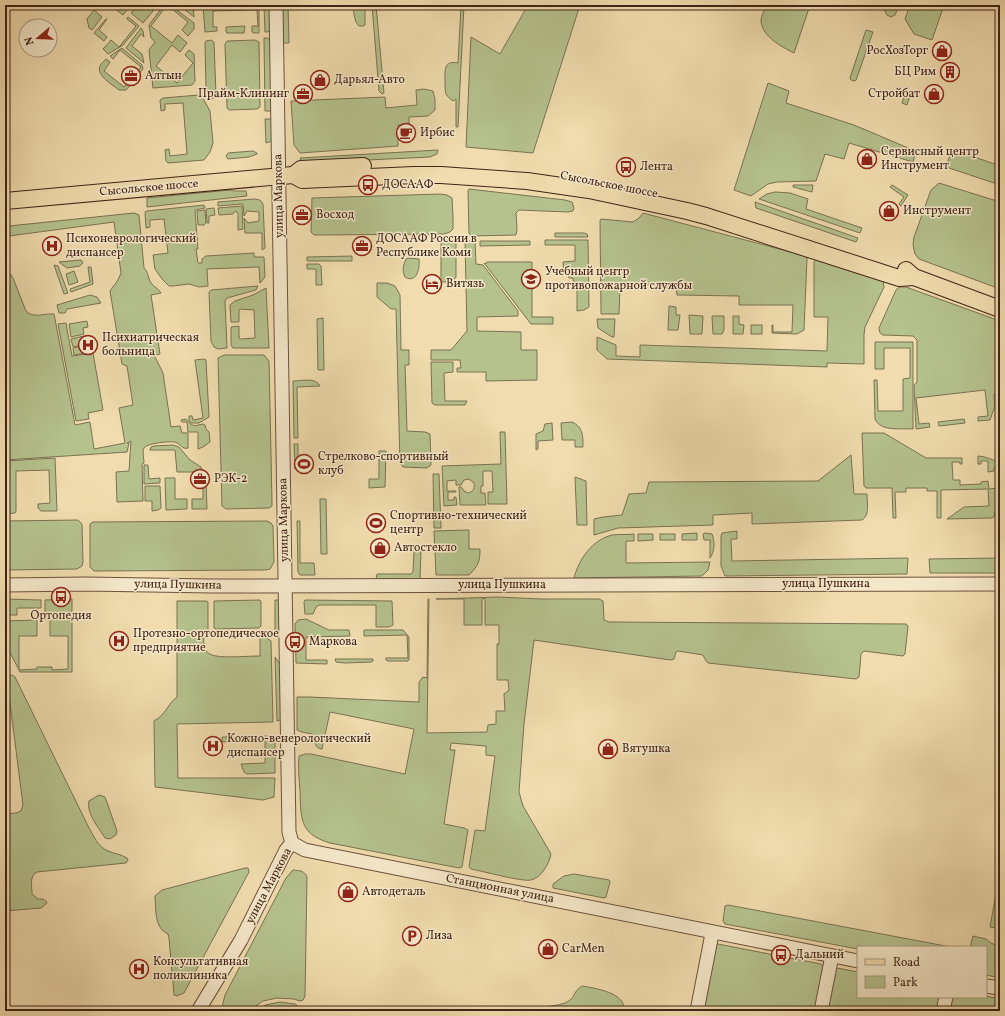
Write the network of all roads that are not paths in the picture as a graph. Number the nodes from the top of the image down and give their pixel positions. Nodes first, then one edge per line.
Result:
1 (276, 5) edge
2 (286, 176) junction
3 (5, 202) edge
4 (1000, 309) edge
5 (1000, 584) edge
6 (5, 585) edge
7 (285, 585) junction
8 (292, 843) junction
9 (710, 932) junction
10 (832, 956) junction
11 (857, 961) edge
12 (987, 986) edge
13 (1000, 988) edge
14 (946, 998) edge
15 (198, 1011) edge
16 (697, 1011) edge
17 (821, 1011) edge
18 (943, 1011) edge

1 - 2 street, улица Маркова
2 - 3 main road, Сысольское шоссе
2 - 4 main road, Сысольское шоссе
2 - 7 street, улица Маркова
5 - 7 street, улица Пушкина
6 - 7 street, улица Пушкина
7 - 8 street, улица Маркова
8 - 9 street, Станционная улица
8 - 15 street, улица Маркова
9 - 10 street, Станционная улица
9 - 16 street
10 - 11 street, Станционная улица
10 - 17 street
12 - 13 street
14 - 18 street

